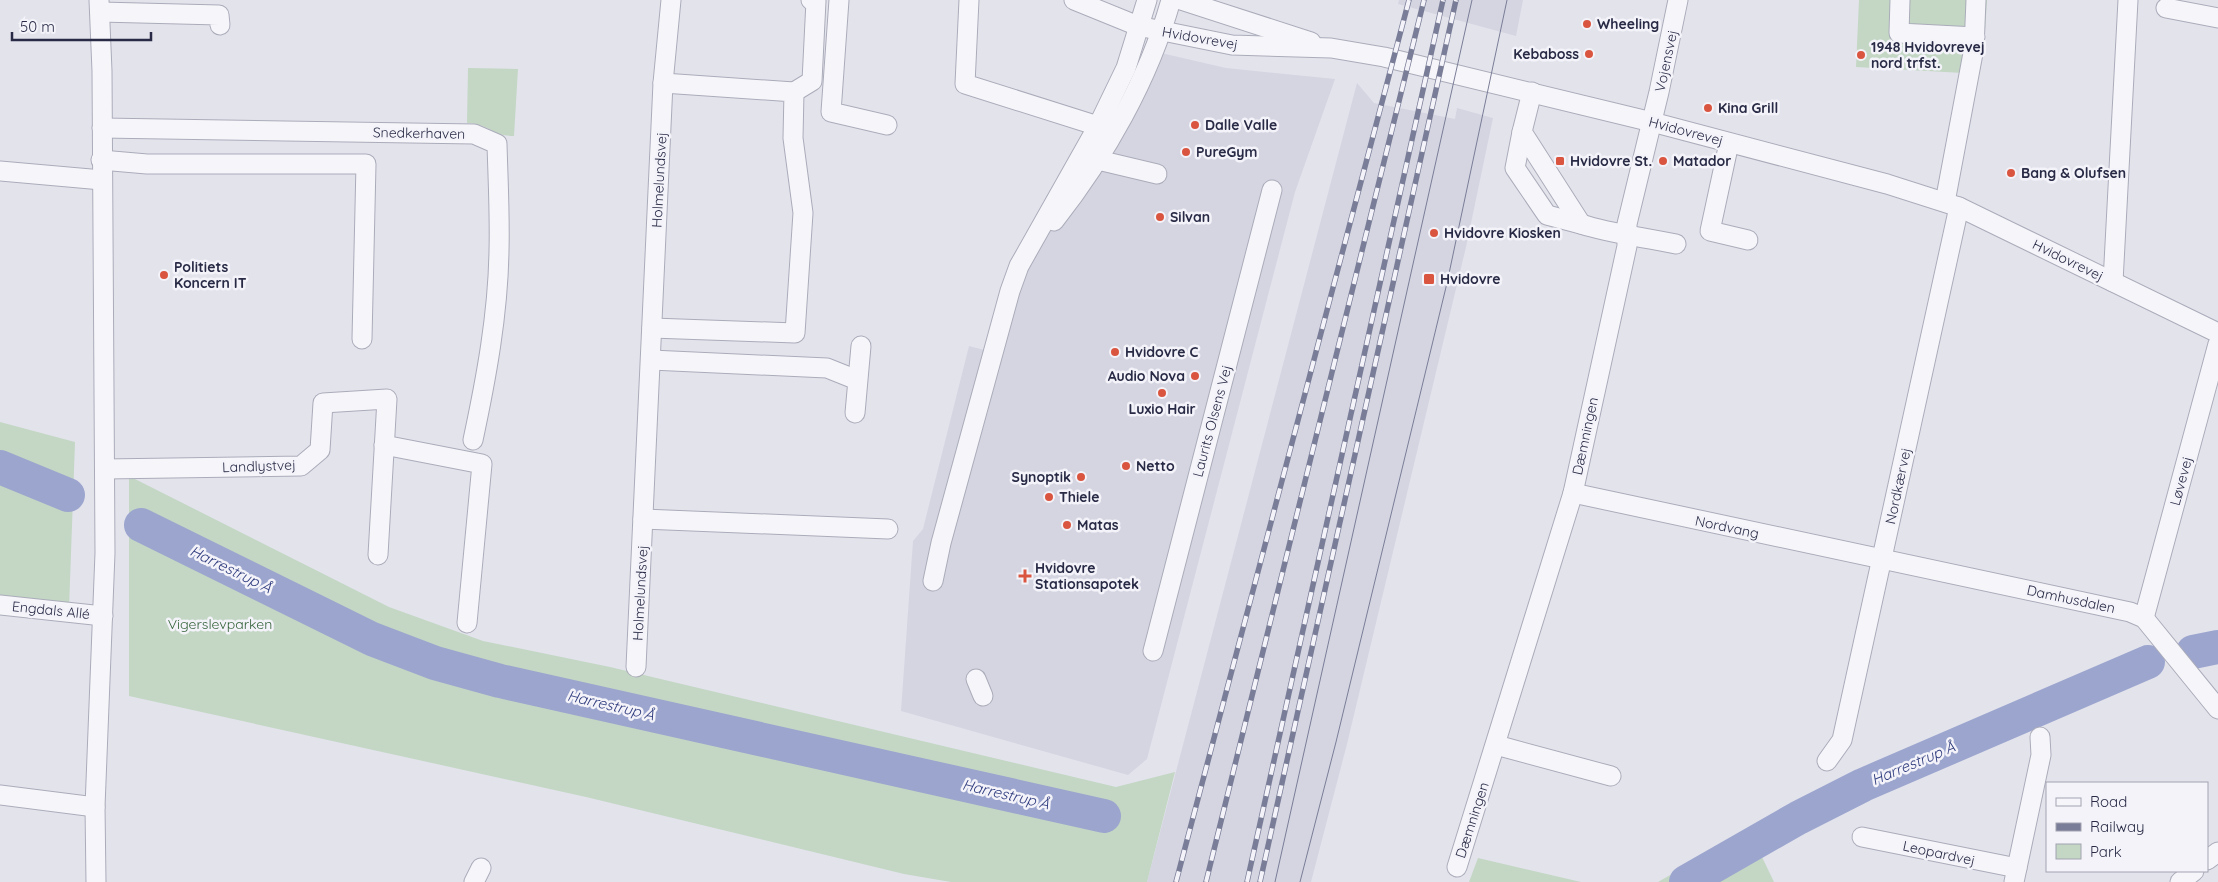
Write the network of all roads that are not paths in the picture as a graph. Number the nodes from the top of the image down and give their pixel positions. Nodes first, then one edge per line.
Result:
1 (671, 0) edge
2 (811, 0) edge
3 (840, 0) edge
4 (970, 0) edge
5 (1074, 0) edge
6 (1147, 0) edge
7 (1171, 0) edge
8 (1181, 0) edge
9 (1678, 0) edge
10 (1900, 0) edge
11 (1976, 0) edge
12 (2128, 0) edge
13 (100, 6) edge
14 (2166, 8) dead end
15 (2218, 18) edge
16 (220, 25) dead end
17 (1138, 26) junction
18 (1162, 31) junction
19 (1975, 37) junction
20 (1331, 48) junction
21 (663, 83) junction
22 (794, 92) junction
23 (1532, 92) junction
24 (1652, 122) junction
25 (887, 125) dead end
26 (1098, 126) junction
27 (102, 128) junction
28 (1522, 132) junction
29 (1728, 142) junction
30 (102, 160) junction
31 (1098, 160) junction
32 (0, 171) edge
33 (1157, 174) dead end
34 (102, 180) junction
35 (1272, 190) dead end
36 (1952, 204) junction
37 (1581, 224) junction
38 (1627, 233) junction
39 (1748, 240) dead end
40 (1033, 242) junction
41 (1676, 244) dead end
42 (2113, 282) junction
43 (652, 328) junction
44 (2218, 333) edge
45 (362, 339) dead end
46 (2218, 344) edge
47 (861, 346) dead end
48 (650, 360) junction
49 (857, 380) junction
50 (855, 413) dead end
51 (473, 440) dead end
52 (384, 445) junction
53 (105, 469) junction
54 (1573, 493) junction
55 (643, 519) junction
56 (888, 529) dead end
57 (378, 555) dead end
58 (1882, 560) junction
59 (934, 581) dead end
60 (0, 605) edge
61 (103, 616) junction
62 (2144, 618) junction
63 (467, 624) dead end
64 (1153, 651) dead end
65 (636, 667) dead end
66 (2218, 710) edge
67 (2040, 737) dead end
68 (1496, 745) junction
69 (1827, 761) dead end
70 (1611, 776) dead end
71 (0, 795) edge
72 (95, 807) junction
73 (1862, 837) dead end
74 (1457, 867) dead end
75 (2193, 872) edge
76 (2015, 875) edge
77 (96, 882) edge
78 (2180, 882) edge

1 - 21 street, Holmelundsvej
2 - 22 street
3 - 25 street
4 - 26 street
5 - 17 street, Hvidovrevej
6 - 17 street
7 - 18 street
8 - 20 street, Hvidovrevej
9 - 24 street, Vojensvej
10 - 19 street
11 - 19 street, Nordkærvej
12 - 42 street, Hvidovrevej
13 - 16 street
13 - 27 street
14 - 15 street
17 - 18 street, Hvidovrevej
17 - 26 street
18 - 20 street, Hvidovrevej
18 - 31 street
19 - 36 street, Nordkærvej
20 - 23 street, Hvidovrevej
21 - 22 street
21 - 43 street, Holmelundsvej
22 - 43 street
23 - 24 street, Hvidovrevej
23 - 28 street
24 - 29 street, Hvidovrevej
24 - 38 street, Dæmningen
26 - 40 street
27 - 30 street
27 - 51 street, Snedkerhaven
28 - 37 street
28 - 37 street
29 - 36 street, Hvidovrevej
29 - 39 street
30 - 34 street
30 - 45 street
31 - 33 street
31 - 40 street
32 - 34 street
34 - 53 street
35 - 64 street, Laurits Olsens Vej
36 - 42 street, Hvidovrevej
36 - 58 street, Nordkærvej
37 - 38 street
38 - 41 street
38 - 54 street, Dæmningen
40 - 59 street
42 - 44 street, Hvidovrevej
43 - 48 street, Holmelundsvej
46 - 62 street, Løvevej
47 - 49 street
48 - 49 street
48 - 55 street, Holmelundsvej
49 - 50 street
52 - 53 street, Landlystvej
52 - 57 street, Landlystvej
52 - 63 street
53 - 61 street
54 - 58 street, Nordvang
54 - 68 street, Dæmningen
55 - 56 street
55 - 65 street, Holmelundsvej
58 - 62 street, Damhusdalen
58 - 69 street, Nordkærvej
60 - 61 street, Engdals Allé
61 - 72 street
62 - 66 street
67 - 76 street, Leopardvej
68 - 70 street
68 - 74 street, Dæmningen
71 - 72 street
72 - 77 street
73 - 76 street, Leopardvej
75 - 78 street

